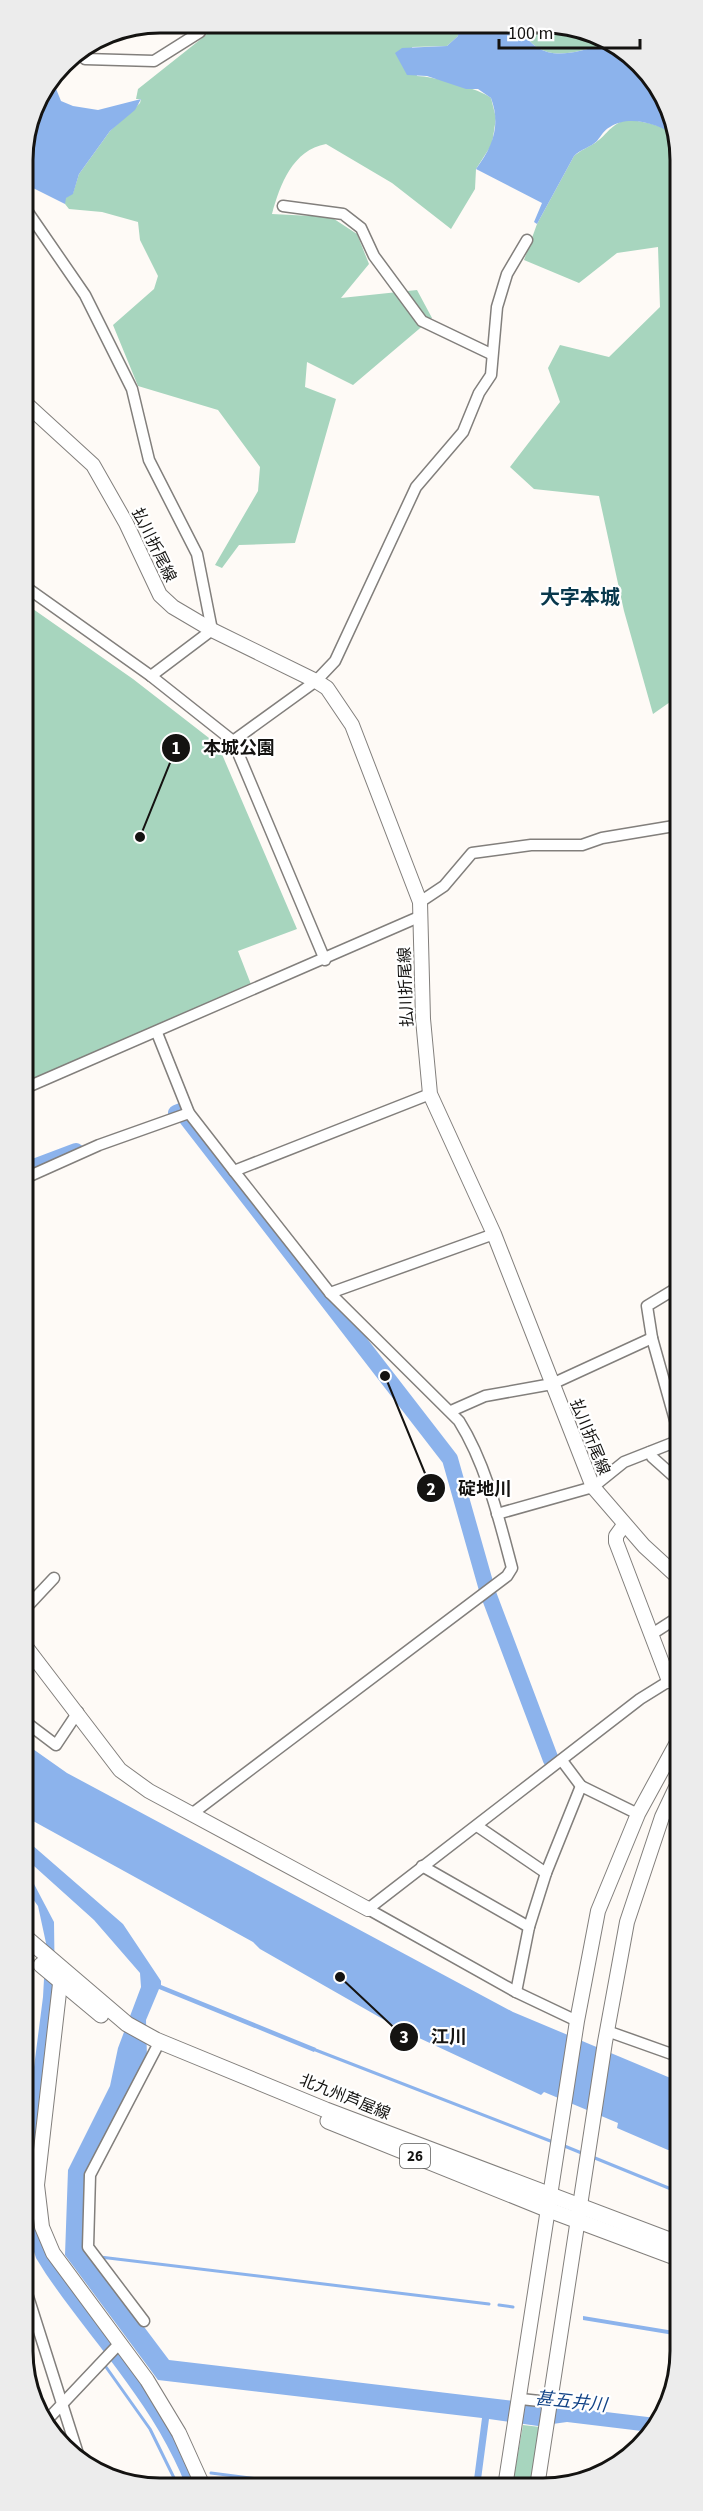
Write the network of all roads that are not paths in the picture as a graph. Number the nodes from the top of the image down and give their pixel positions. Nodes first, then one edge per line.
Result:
1 (198, 33) edge
2 (84, 59) edge
3 (284, 206) dead end
4 (33, 220) edge
5 (527, 240) dead end
6 (491, 354) junction
7 (33, 410) edge
8 (33, 592) edge
9 (212, 630) junction
10 (151, 676) junction
11 (316, 681) junction
12 (233, 741) junction
13 (670, 827) edge
14 (421, 909) junction
15 (325, 960) junction
16 (157, 1033) junction
17 (33, 1085) edge
18 (430, 1094) junction
19 (189, 1113) junction
20 (234, 1172) junction
21 (33, 1175) edge
22 (494, 1234) junction
23 (330, 1293) junction
24 (670, 1293) edge
25 (652, 1338) junction
26 (552, 1384) junction
27 (670, 1403) edge
28 (452, 1411) junction
29 (670, 1443) edge
30 (650, 1452) junction
31 (670, 1473) edge
32 (592, 1487) junction
33 (497, 1514) junction
34 (624, 1525) junction
35 (670, 1569) edge
36 (54, 1578) dead end
37 (33, 1600) edge
38 (670, 1622) edge
39 (652, 1634) junction
40 (33, 1656) edge
41 (669, 1681) joint
42 (78, 1712) junction
43 (33, 1728) edge
44 (670, 1753) edge
45 (563, 1762) junction
46 (580, 1786) junction
47 (670, 1803) edge
48 (193, 1813) junction
49 (638, 1814) junction
50 (477, 1826) junction
51 (422, 1866) junction
52 (546, 1873) junction
53 (368, 1910) junction
54 (529, 1927) junction
55 (33, 1946) edge
56 (33, 1956) edge
57 (62, 1978) junction
58 (516, 1992) junction
59 (577, 2025) junction
60 (606, 2036) junction
61 (156, 2045) junction
62 (670, 2054) edge
63 (550, 2203) junction
64 (579, 2214) junction
65 (670, 2241) edge
66 (670, 2255) edge
67 (33, 2312) edge
68 (144, 2321) dead end
69 (118, 2345) junction
70 (521, 2399) junction
71 (549, 2402) junction
72 (63, 2404) junction
73 (51, 2416) edge
74 (77, 2447) edge
75 (200, 2478) edge
76 (508, 2478) edge
77 (538, 2478) edge

1 - 2 street
3 - 6 street
4 - 9 street
5 - 6 street
6 - 11 street
7 - 9 street, 払川折尾線
8 - 10 street
9 - 10 street
9 - 11 street, 払川折尾線
10 - 12 street
11 - 12 street
11 - 14 street, 払川折尾線
12 - 15 street
13 - 14 street
14 - 15 street
14 - 18 street, 払川折尾線
15 - 16 street
16 - 17 street
16 - 19 street
18 - 20 street
18 - 22 street, 払川折尾線
19 - 20 street
19 - 21 street
20 - 23 street
22 - 23 street
22 - 26 street, 払川折尾線
23 - 28 street
24 - 25 street
25 - 26 street
25 - 27 street
26 - 28 street
26 - 32 street, 払川折尾線
28 - 33 street
29 - 30 street
30 - 31 street
30 - 32 street
32 - 33 street
32 - 34 street, 払川折尾線
33 - 48 street
34 - 35 street, 払川折尾線
34 - 39 street
36 - 37 street
38 - 39 street
39 - 41 street
40 - 42 street
41 - 45 street
42 - 43 street
42 - 48 street
44 - 49 street
45 - 46 street
45 - 50 street
46 - 49 street
46 - 52 street
47 - 60 street
48 - 53 street
49 - 59 street
50 - 51 street
50 - 52 street
51 - 53 street
51 - 54 street
52 - 54 street
53 - 58 street
54 - 58 street
55 - 57 main road, 北九州芦屋線 / 26
56 - 57 main road, 北九州芦屋線 / 26
57 - 61 main road, 北九州芦屋線 / 26
57 - 69 street
58 - 59 street
59 - 63 street
60 - 62 street
60 - 64 street
61 - 63 main road, 北九州芦屋線 / 26
61 - 68 street
63 - 64 main road, 北九州芦屋線 / 26
63 - 70 street
64 - 65 main road, 北九州芦屋線 / 26
64 - 66 main road, 北九州芦屋線 / 26
64 - 71 street
67 - 72 street
69 - 72 street
69 - 75 street
70 - 71 street
70 - 76 street
71 - 77 street
72 - 73 street
72 - 74 street

